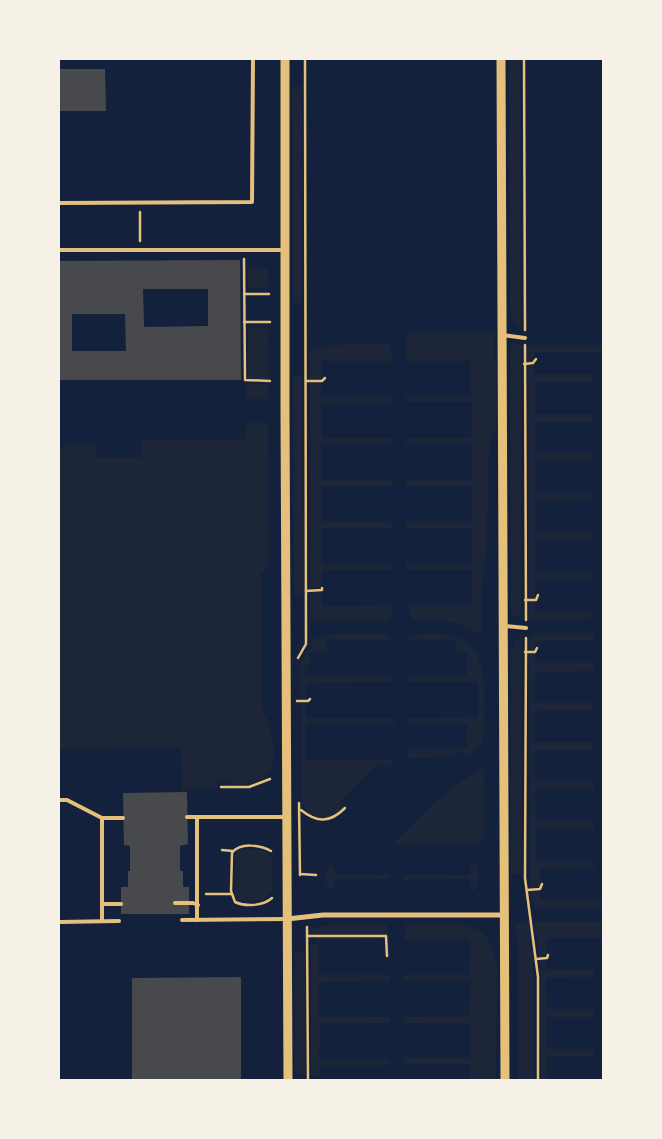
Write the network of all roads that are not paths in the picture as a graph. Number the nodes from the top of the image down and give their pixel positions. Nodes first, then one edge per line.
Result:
1 (253, 59) edge
2 (285, 59) edge
3 (501, 59) edge
4 (59, 203) edge
5 (59, 250) edge
6 (284, 250) junction
7 (502, 335) junction
8 (525, 338) road end
9 (502, 626) junction
10 (526, 628) road end
11 (59, 800) edge
12 (197, 817) junction
13 (286, 817) junction
14 (102, 818) junction
15 (123, 818) dead end
16 (187, 818) dead end
17 (102, 904) junction
18 (121, 904) dead end
19 (175, 904) dead end
20 (198, 905) junction
21 (505, 915) junction
22 (287, 919) junction
23 (182, 920) dead end
24 (197, 920) junction
25 (102, 921) junction
26 (119, 921) dead end
27 (59, 922) edge
28 (288, 1080) edge
29 (505, 1080) edge

1 - 4 lane
2 - 6 street
3 - 7 street
5 - 6 lane
6 - 13 street
7 - 8 lane
7 - 9 street
9 - 10 lane
9 - 21 street
11 - 14 lane
12 - 13 lane
12 - 16 lane
12 - 20 lane
13 - 22 street
14 - 15 lane
14 - 17 lane
17 - 18 lane
17 - 25 lane
19 - 20 lane
20 - 24 lane
21 - 22 street
21 - 29 street
22 - 24 lane
22 - 28 street
23 - 24 lane
25 - 26 lane
25 - 27 lane

